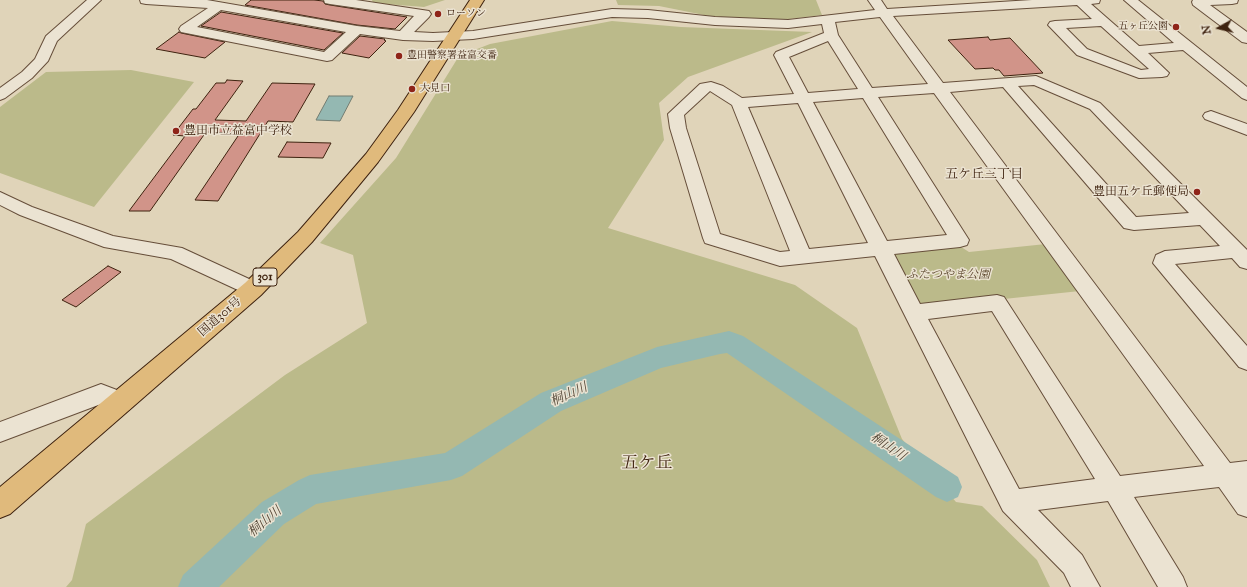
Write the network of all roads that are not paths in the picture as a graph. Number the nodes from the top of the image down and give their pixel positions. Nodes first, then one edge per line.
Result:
1 (95, 0) edge
2 (146, 0) edge
3 (330, 0) edge
4 (477, 0) edge
5 (874, 0) edge
6 (1094, 0) edge
7 (1130, 0) edge
8 (1232, 0) edge
9 (1080, 1) edge
10 (1015, 2) edge
11 (220, 3) edge
12 (884, 14) junction
13 (827, 19) junction
14 (1104, 22) junction
15 (357, 30) junction
16 (831, 35) junction
17 (403, 36) junction
18 (454, 36) junction
19 (1247, 39) edge
20 (1186, 46) junction
21 (1136, 50) junction
22 (1247, 79) edge
23 (1229, 80) junction
24 (1007, 82) junction
25 (938, 88) junction
26 (868, 93) junction
27 (0, 95) edge
28 (1247, 95) edge
29 (804, 98) junction
30 (739, 103) junction
31 (1211, 116) dead end
32 (1247, 130) edge
33 (0, 198) edge
34 (1204, 218) junction
35 (880, 248) junction
36 (802, 256) junction
37 (1242, 256) edge
38 (253, 289) junction
39 (914, 313) junction
40 (1247, 361) edge
41 (122, 402) junction
42 (0, 432) edge
43 (1236, 474) edge
44 (1114, 488) junction
45 (1012, 502) junction
46 (0, 505) edge
47 (1247, 505) edge
48 (1086, 587) edge
49 (1173, 587) edge

1 - 27 street
2 - 11 street
3 - 17 street
4 - 18 highway, 国道301号 / 301
5 - 12 street
6 - 9 street
7 - 20 street
8 - 19 street
9 - 10 street
9 - 14 street
10 - 12 street
11 - 15 street
11 - 15 street
12 - 13 street
12 - 25 street
13 - 16 street
13 - 18 street
14 - 21 street
14 - 21 street
15 - 17 street
16 - 26 street
16 - 29 street
17 - 18 street
18 - 38 highway, 国道301号 / 301
20 - 21 street
20 - 23 street
22 - 23 street
23 - 28 street
24 - 25 street
24 - 34 street
24 - 34 street
25 - 26 street
25 - 43 street
26 - 29 street
26 - 35 street
29 - 30 street
29 - 35 street
30 - 36 street
30 - 36 street
31 - 32 street
33 - 38 street
34 - 37 street
35 - 36 street
35 - 39 street
37 - 40 street
38 - 41 highway, 国道301号 / 301
39 - 44 street
39 - 45 street
41 - 42 street
41 - 46 highway, 国道301号 / 301
43 - 44 street
43 - 47 street
44 - 45 street
44 - 49 street
45 - 48 street

